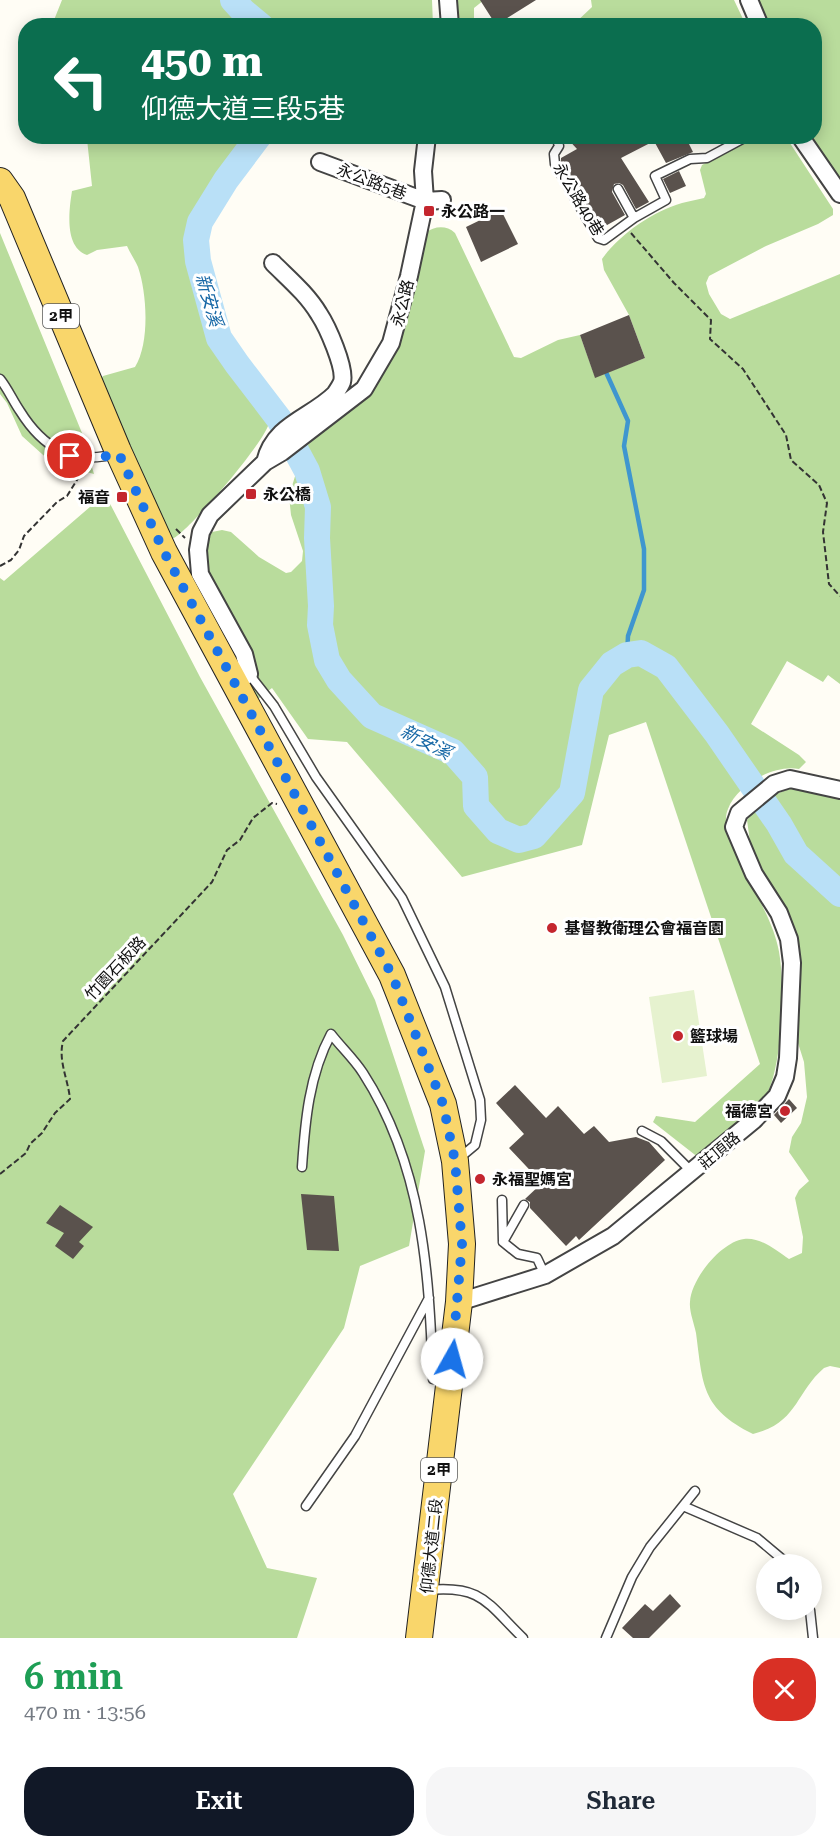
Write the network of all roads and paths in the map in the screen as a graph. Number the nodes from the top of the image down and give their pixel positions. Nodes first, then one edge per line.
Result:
1 (448, 0) edge
2 (749, 0) edge
3 (449, 18) edge
4 (757, 18) edge
5 (426, 144) edge
6 (558, 144) edge
7 (733, 144) edge
8 (806, 144) edge
9 (320, 162) dead end
10 (0, 181) edge
11 (618, 189) dead end
12 (840, 194) edge
13 (442, 200) dead end
14 (425, 201) junction
15 (634, 218) junction
16 (625, 226) junction
17 (273, 262) dead end
18 (0, 379) edge
19 (300, 428) junction
20 (119, 454) junction
21 (89, 462) dead end
22 (0, 566) edge
23 (840, 596) edge
24 (242, 678) junction
25 (840, 790) edge
26 (282, 809) dead end
27 (642, 1131) dead end
28 (455, 1161) junction
29 (302, 1167) dead end
30 (693, 1172) junction
31 (0, 1174) edge
32 (502, 1200) dead end
33 (524, 1205) dead end
34 (503, 1242) junction
35 (545, 1275) junction
36 (429, 1298) junction
37 (459, 1302) junction
38 (450, 1380) junction
39 (695, 1491) dead end
40 (306, 1506) dead end
41 (683, 1506) junction
42 (776, 1554) edge
43 (426, 1590) junction
44 (811, 1620) edge
45 (419, 1638) edge
46 (523, 1638) edge
47 (606, 1638) edge
48 (813, 1638) edge

1 - 3 street
2 - 4 street
5 - 14 street, 永公路
6 - 16 lane, 永公路40巷
7 - 15 lane, 永公路40巷
8 - 12 street
9 - 14 street, 永公路5巷
10 - 20 main road, 2甲
11 - 15 lane
13 - 14 street
14 - 19 street, 永公路
15 - 16 lane, 永公路40巷
16 - 23 path
17 - 19 street
18 - 20 lane
19 - 24 street
20 - 24 main road, 仰德大道二段 / 2甲
21 - 22 path
24 - 28 main road, 仰德大道二段 / 2甲
24 - 28 lane
25 - 30 street, 莊頂路
26 - 31 path, 竹園石板路
27 - 30 lane
28 - 37 main road, 仰德大道二段 / 2甲
29 - 36 lane
30 - 35 street, 莊頂路
32 - 34 lane
33 - 34 lane
34 - 35 lane
35 - 37 street, 莊頂路
36 - 38 lane
36 - 40 lane
37 - 38 main road, 仰德大道二段 / 2甲
38 - 43 main road, 仰德大道二段 / 2甲
39 - 41 lane
41 - 42 lane
41 - 47 lane
43 - 45 main road, 仰德大道二段 / 2甲
43 - 46 lane
44 - 48 lane

